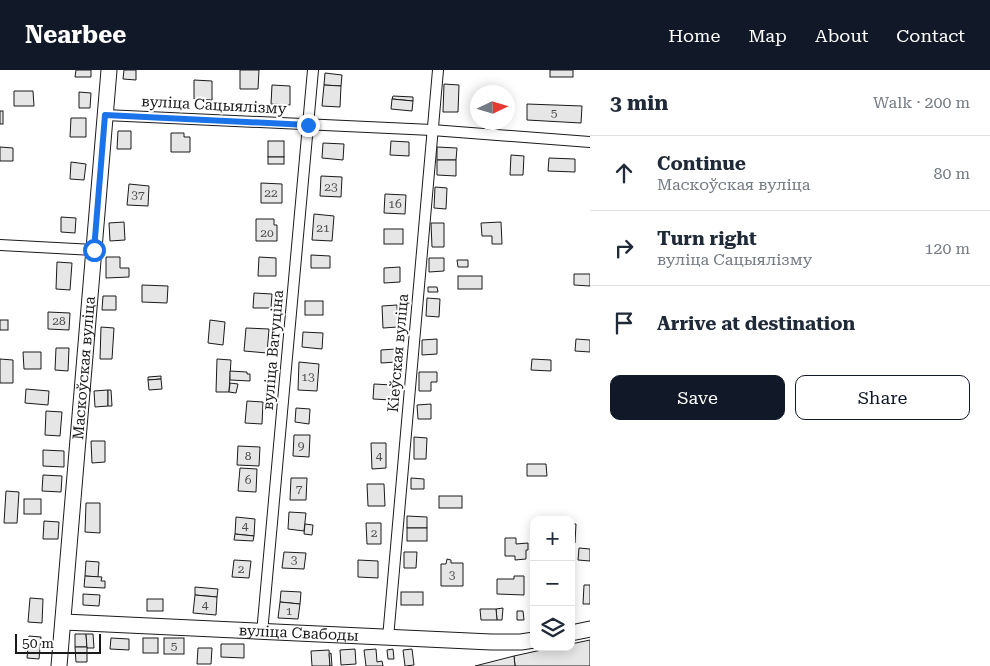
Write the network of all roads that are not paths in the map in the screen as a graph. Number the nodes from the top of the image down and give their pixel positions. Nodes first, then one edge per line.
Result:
1 (109, 70) edge
2 (313, 70) edge
3 (438, 70) edge
4 (105, 115) junction
5 (308, 125) junction
6 (432, 130) junction
7 (590, 142) edge
8 (0, 245) edge
9 (94, 250) junction
10 (64, 622) junction
11 (590, 629) edge
12 (575, 632) edge
13 (262, 633) junction
14 (388, 638) junction
15 (530, 641) edge
16 (59, 666) edge

1 - 4 street, Маскоўская вуліца
2 - 5 street, вуліца Ватуціна
3 - 6 street, Кіеўская вуліца
4 - 5 street, вуліца Сацыялізму
4 - 9 street, Маскоўская вуліца
5 - 6 street, вуліца Сацыялізму
5 - 13 street, вуліца Ватуціна
6 - 7 street, вуліца Сацыялізму
6 - 14 street, Кіеўская вуліца
8 - 9 street
9 - 10 street, Маскоўская вуліца
10 - 13 street, вуліца Свабоды
10 - 16 street, Маскоўская вуліца
11 - 12 street
13 - 14 street, вуліца Свабоды
14 - 15 street, вуліца Свабоды

